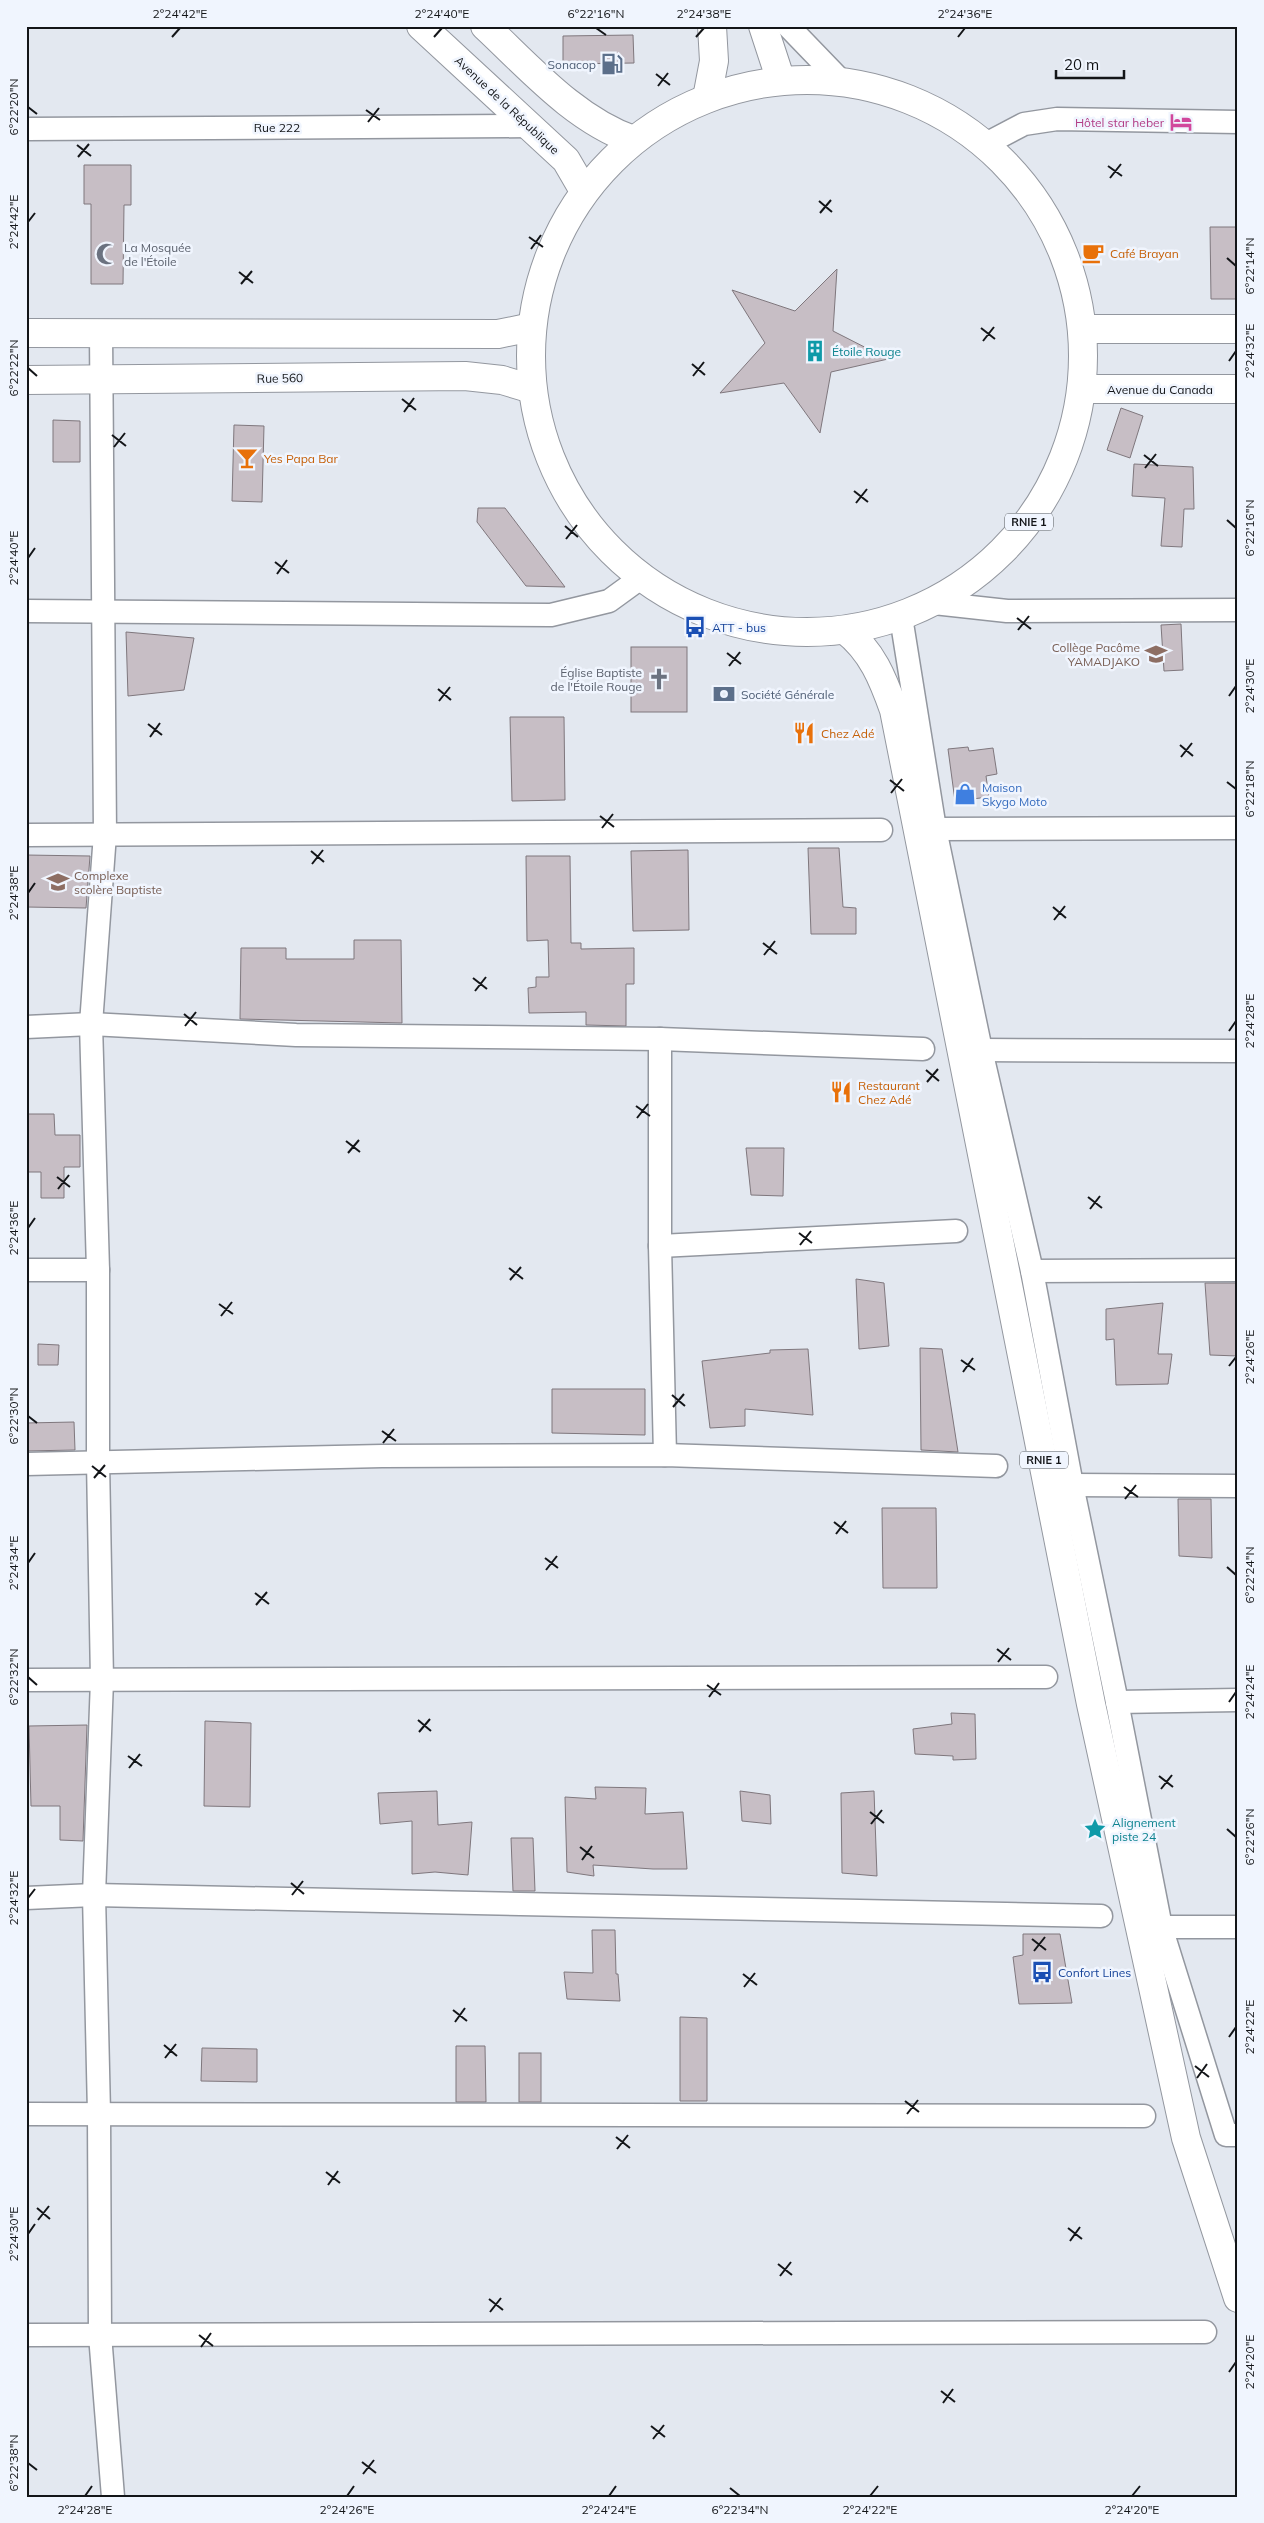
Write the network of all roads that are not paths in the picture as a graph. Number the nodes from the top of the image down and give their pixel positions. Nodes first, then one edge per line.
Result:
1 (421, 26) edge
2 (485, 26) edge
3 (712, 26) edge
4 (762, 26) edge
5 (788, 26) edge
6 (781, 81) junction
7 (842, 82) junction
8 (707, 98) junction
9 (1238, 122) edge
10 (528, 126) junction
11 (26, 128) edge
12 (633, 140) junction
13 (984, 145) junction
14 (584, 191) junction
15 (532, 327) junction
16 (1082, 329) junction
17 (1238, 329) edge
18 (26, 333) edge
19 (101, 333) junction
20 (26, 380) edge
21 (101, 380) junction
22 (532, 389) junction
23 (1082, 389) junction
24 (1238, 390) edge
25 (642, 577) junction
26 (934, 603) junction
27 (1238, 610) edge
28 (26, 611) edge
29 (104, 611) junction
30 (901, 617) junction
31 (845, 630) junction
32 (1238, 828) edge
33 (936, 829) junction
34 (881, 830) dead end
35 (26, 834) edge
36 (105, 834) junction
37 (91, 1024) junction
38 (26, 1028) edge
39 (660, 1039) junction
40 (923, 1049) dead end
41 (982, 1050) junction
42 (1238, 1051) edge
43 (956, 1231) dead end
44 (660, 1246) junction
45 (26, 1270) edge
46 (98, 1270) junction
47 (1238, 1270) edge
48 (1032, 1271) junction
49 (665, 1455) junction
50 (98, 1462) junction
51 (26, 1464) edge
52 (996, 1466) dead end
53 (1072, 1485) junction
54 (1238, 1486) edge
55 (1046, 1677) dead end
56 (26, 1680) edge
57 (102, 1680) junction
58 (1238, 1700) edge
59 (1118, 1702) junction
60 (94, 1895) junction
61 (26, 1898) edge
62 (1102, 1916) dead end
63 (1161, 1927) junction
64 (1238, 1927) edge
65 (99, 2113) junction
66 (26, 2114) edge
67 (1144, 2116) dead end
68 (1238, 2135) edge
69 (1238, 2298) edge
70 (1205, 2332) dead end
71 (26, 2335) edge
72 (100, 2335) junction
73 (113, 2497) edge

1 - 10 main road, Avenue de la République
2 - 12 main road
3 - 8 main road
4 - 6 main road
5 - 7 street
6 - 7 main road, RNIE 1
6 - 8 main road, RNIE 1
7 - 13 main road, RNIE 1
8 - 12 main road, RNIE 1
9 - 13 street
10 - 11 street, Rue 222
10 - 14 main road, Avenue de la République
12 - 14 main road, RNIE 1
13 - 16 main road, RNIE 1
14 - 15 main road, RNIE 1
15 - 19 main road
15 - 22 main road, RNIE 1
16 - 17 main road
16 - 23 main road, RNIE 1
18 - 19 main road
19 - 21 street
20 - 21 main road, Rue 560
21 - 22 main road, Rue 560
21 - 29 street
22 - 25 main road, RNIE 1
23 - 24 main road, Avenue du Canada
23 - 26 main road, RNIE 1
25 - 29 street
25 - 31 main road, RNIE 1
26 - 27 street
26 - 30 main road, RNIE 1
28 - 29 street
29 - 36 street
30 - 31 main road, RNIE 1
30 - 33 street
31 - 69 main road, RNIE 1
32 - 33 street
33 - 41 street
34 - 36 street
35 - 36 street
36 - 37 street
37 - 38 street
37 - 39 street
37 - 46 street
39 - 40 street
39 - 44 street
41 - 42 street
41 - 48 street
43 - 44 street
44 - 49 street
45 - 46 street
46 - 50 street
47 - 48 street
48 - 53 street
49 - 50 street
49 - 52 street
50 - 51 street
50 - 57 street
53 - 54 street
53 - 59 street
55 - 57 street
56 - 57 street
57 - 60 street
58 - 59 street
59 - 63 street
60 - 61 street
60 - 62 street
60 - 65 street
63 - 64 street
63 - 68 street
65 - 66 street
65 - 67 street
65 - 72 street
70 - 72 street
71 - 72 street
72 - 73 street

